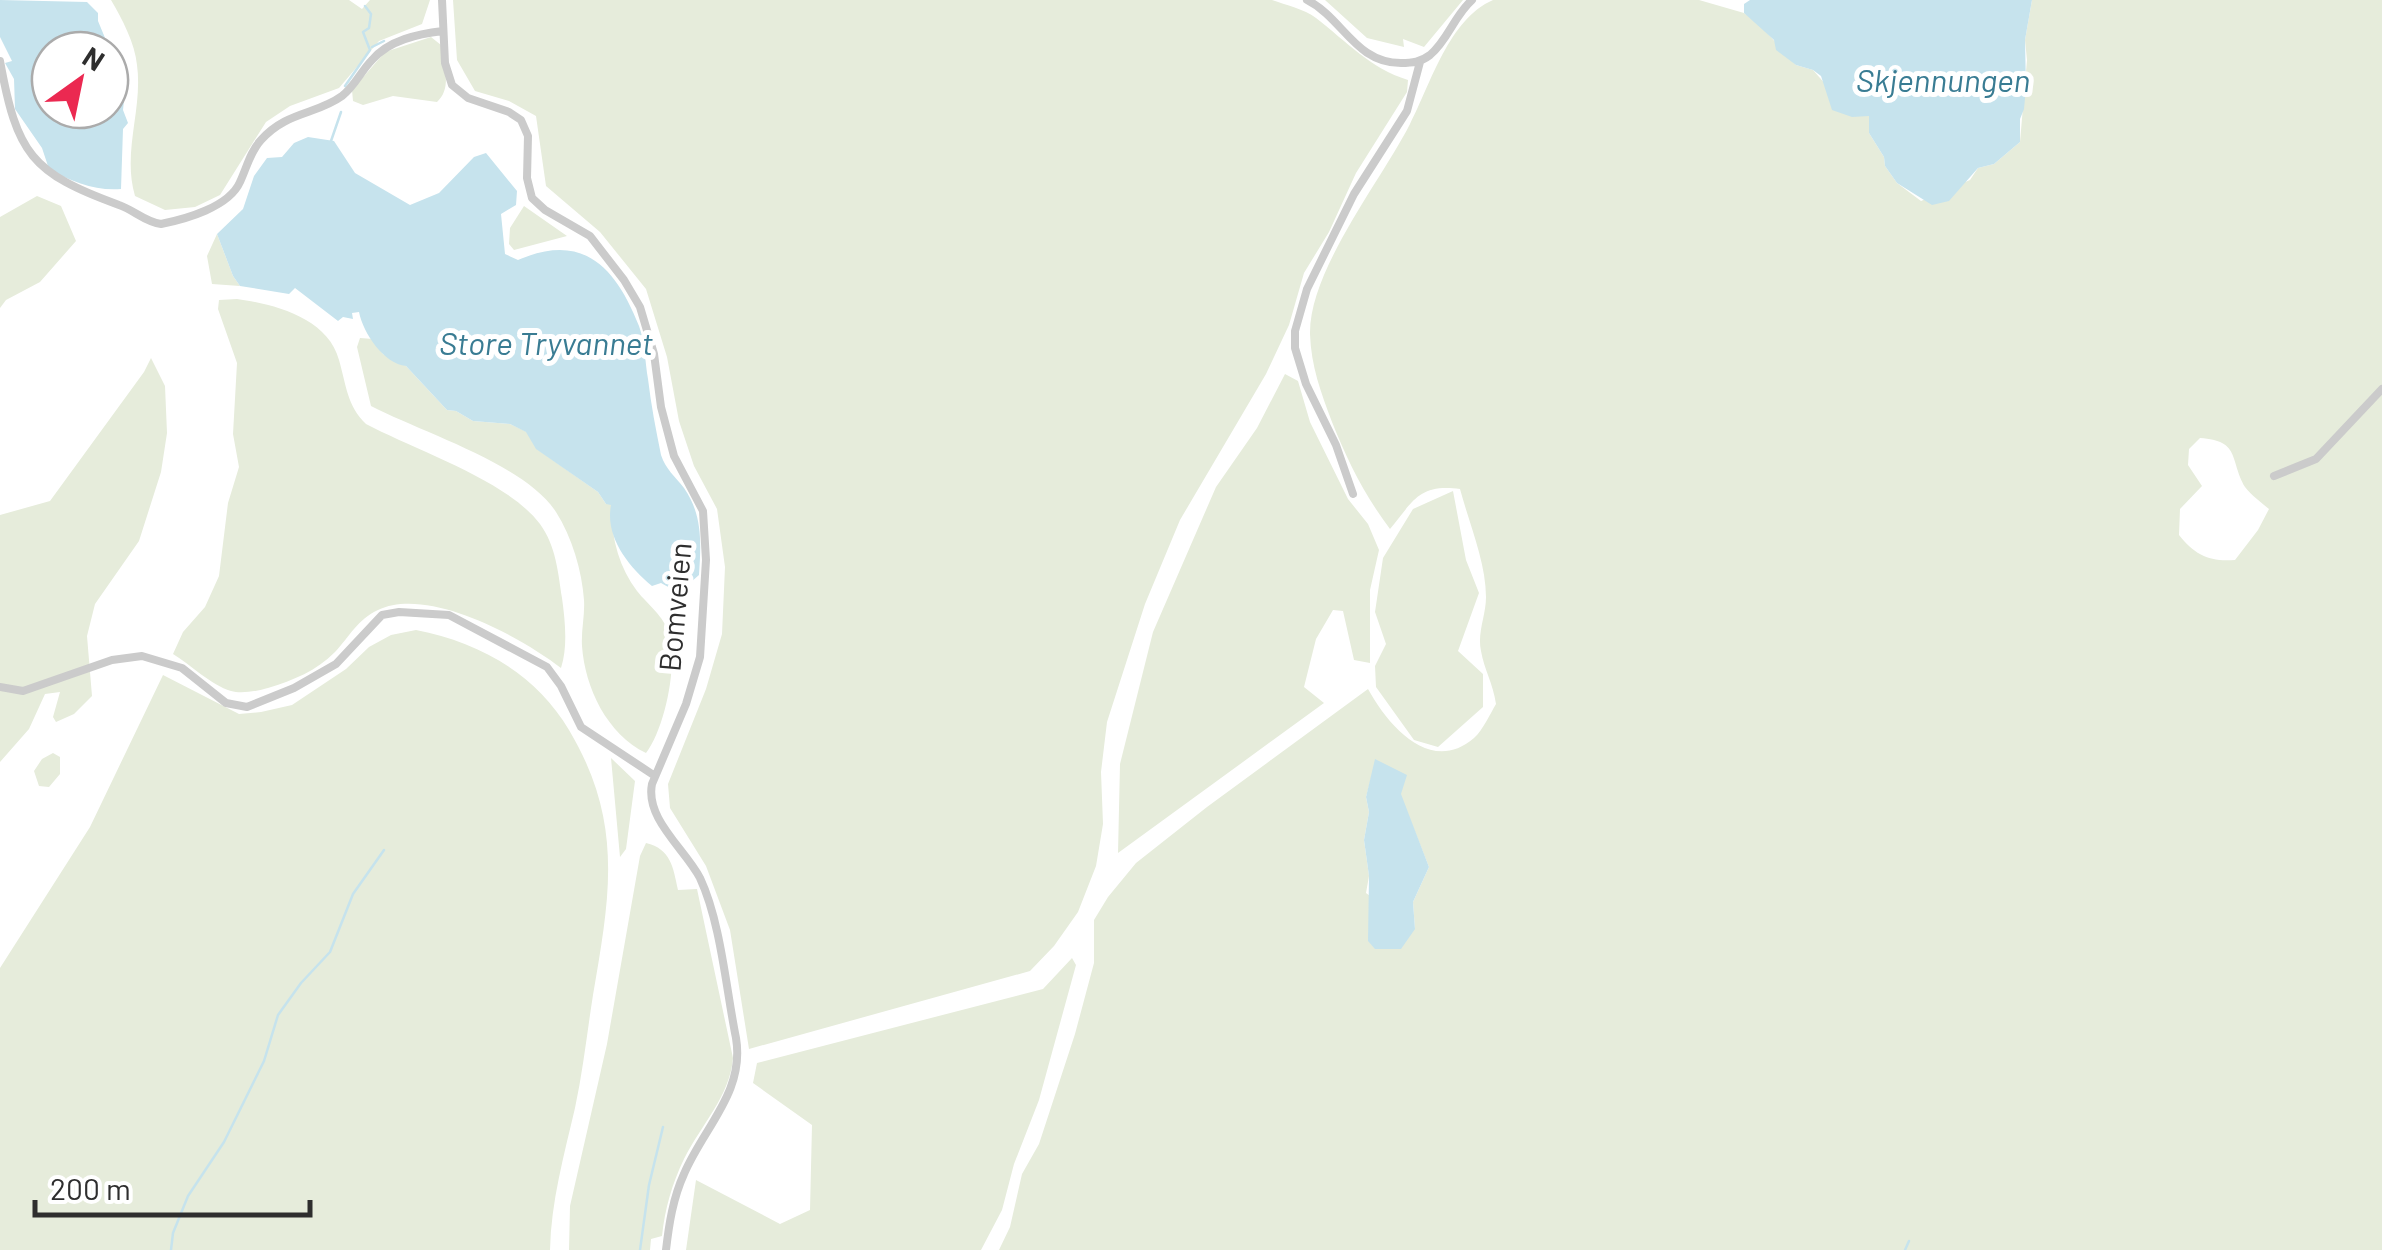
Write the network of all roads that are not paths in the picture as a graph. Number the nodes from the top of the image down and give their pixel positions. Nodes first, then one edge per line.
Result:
1 (442, 0) edge
2 (1307, 0) edge
3 (1472, 0) edge
4 (442, 31) junction
5 (0, 62) edge
6 (1420, 62) junction
7 (2382, 388) edge
8 (2274, 476) dead end
9 (1352, 494) dead end
10 (0, 688) edge
11 (655, 776) junction
12 (666, 1250) edge

1 - 4 street
2 - 6 street
3 - 6 street
4 - 5 street
4 - 11 street, Bomveien
6 - 9 street
7 - 8 street
10 - 11 street
11 - 12 street

